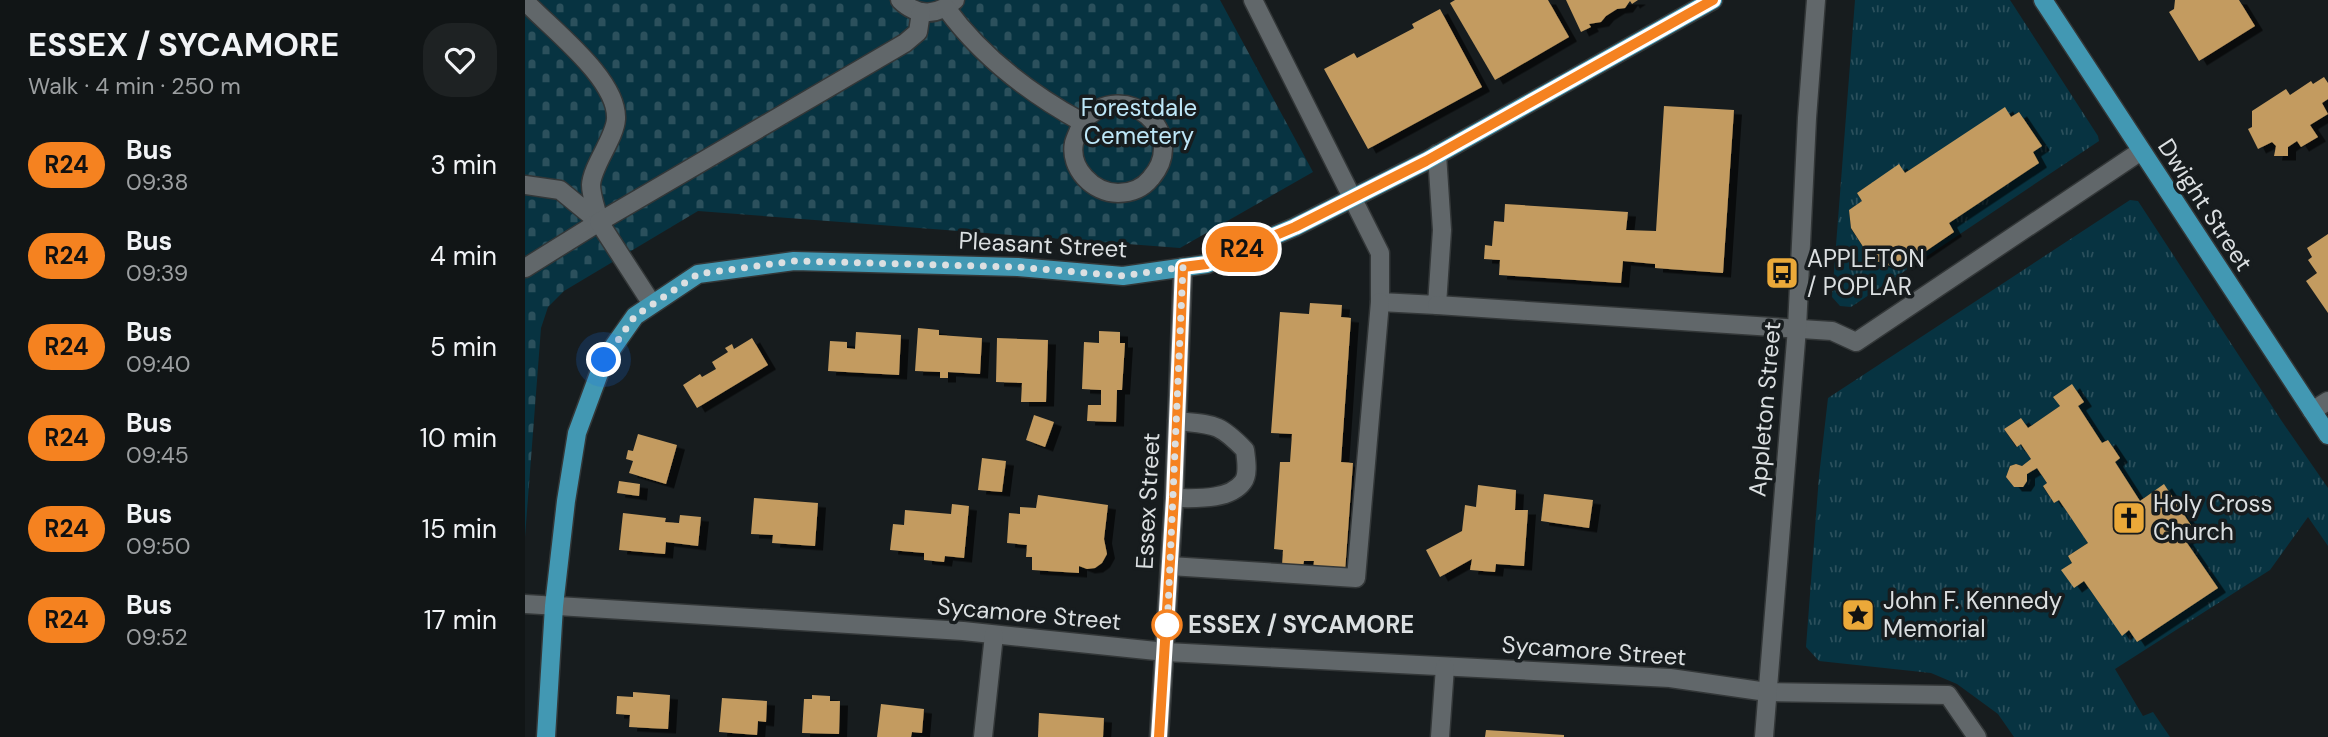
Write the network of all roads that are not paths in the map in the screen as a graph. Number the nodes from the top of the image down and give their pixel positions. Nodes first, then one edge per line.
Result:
1 (900, 0) edge
2 (1254, 0) edge
3 (1713, 0) edge
4 (1817, 0) edge
5 (2043, 0) edge
6 (525, 1) edge
7 (950, 4) edge
8 (921, 12) junction
9 (1082, 122) junction
10 (2141, 151) junction
11 (1437, 154) junction
12 (525, 184) edge
13 (1354, 197) junction
14 (599, 222) junction
15 (1183, 267) junction
16 (525, 268) edge
17 (1380, 302) junction
18 (652, 304) junction
19 (1437, 305) junction
20 (1797, 328) junction
21 (2328, 401) edge
22 (2312, 411) junction
23 (1177, 421) junction
24 (2328, 435) edge
25 (1174, 498) junction
26 (1170, 566) junction
27 (525, 604) edge
28 (554, 606) junction
29 (995, 635) junction
30 (1166, 652) junction
31 (1445, 667) junction
32 (1767, 692) junction
33 (546, 737) edge
34 (983, 737) edge
35 (1159, 737) edge
36 (1440, 737) edge
37 (1764, 737) edge
38 (1977, 737) edge

1 - 8 street
2 - 13 street
3 - 11 main road, Pleasant Street
4 - 20 street, Appleton Street
5 - 10 main road, Dwight Street
6 - 14 street
7 - 8 street
7 - 9 street
8 - 14 street
9 - 9 street
10 - 20 street
10 - 22 main road, Dwight Street
11 - 13 main road, Pleasant Street
11 - 19 street
12 - 14 street
13 - 15 main road, Pleasant Street
13 - 17 street
14 - 16 street
14 - 18 street
15 - 18 main road, Pleasant Street
15 - 23 street, Essex Street
17 - 19 street
17 - 26 street
18 - 28 main road, Pleasant Street
19 - 20 street
20 - 32 street, Appleton Street
21 - 22 street
22 - 24 main road, Dwight Street
23 - 25 street, Essex Street
23 - 25 street
25 - 26 street, Essex Street
26 - 30 street, Essex Street
27 - 28 street, Sycamore Street
28 - 29 street, Sycamore Street
28 - 33 main road, Pleasant Street
29 - 30 street, Sycamore Street
29 - 34 street
30 - 31 street, Sycamore Street
30 - 35 street, Essex Street
31 - 32 street, Sycamore Street
31 - 36 street
32 - 37 street, Appleton Street
32 - 38 street, Sycamore Street

